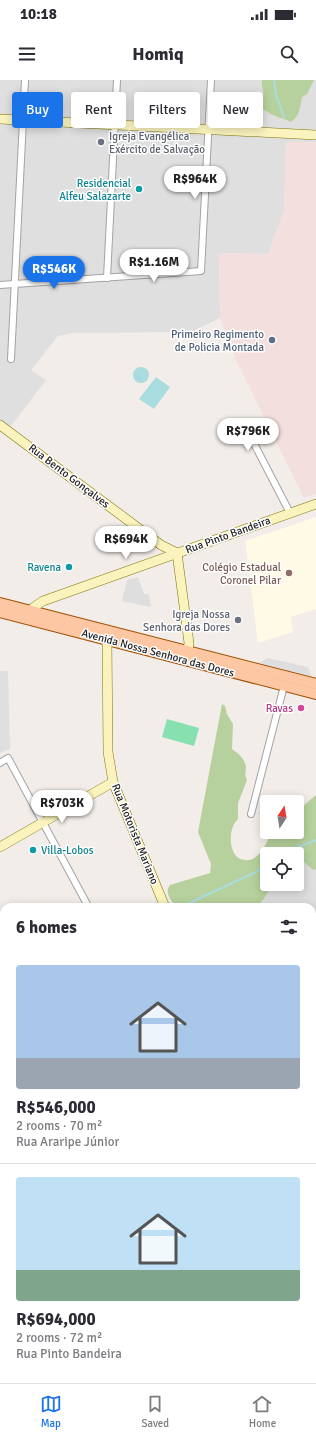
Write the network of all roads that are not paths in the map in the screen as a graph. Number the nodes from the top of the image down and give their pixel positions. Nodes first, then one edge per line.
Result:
1 (25, 80) edge
2 (117, 80) edge
3 (211, 80) edge
4 (24, 92) edge
5 (116, 92) edge
6 (0, 119) edge
7 (12, 120) edge
8 (126, 126) edge
9 (23, 128) edge
10 (115, 128) edge
11 (208, 130) junction
12 (316, 136) edge
13 (107, 278) junction
14 (14, 284) junction
15 (0, 285) edge
16 (11, 358) dead end
17 (0, 425) edge
18 (246, 430) dead end
19 (316, 504) edge
20 (290, 513) junction
21 (178, 553) junction
22 (0, 603) edge
23 (0, 612) edge
24 (28, 615) junction
25 (108, 640) junction
26 (187, 656) junction
27 (316, 684) edge
28 (284, 686) junction
29 (316, 694) edge
30 (0, 762) edge
31 (113, 782) junction
32 (251, 814) dead end
33 (43, 823) junction
34 (0, 847) edge
35 (86, 903) edge
36 (163, 903) edge

1 - 4 street
2 - 5 street
3 - 11 street
6 - 7 street
8 - 11 street
9 - 14 street
10 - 13 street
11 - 12 street
11 - 13 street
13 - 14 street
14 - 15 street
14 - 16 street
17 - 21 street, Rua Bento Gonçalves
18 - 20 street
19 - 20 street, Rua Pinto Bandeira
20 - 21 street, Rua Pinto Bandeira
21 - 24 street, Rua Pinto Bandeira
21 - 26 street
22 - 24 main road, Avenida Nossa Senhora das Dores
23 - 24 main road, Avenida Nossa Senhora das Dores
24 - 25 main road, Avenida Nossa Senhora das Dores
24 - 26 main road, Avenida Nossa Senhora das Dores
25 - 26 main road, Avenida Nossa Senhora das Dores
25 - 31 street, Rua Motorista Mariano
26 - 27 main road, Avenida Nossa Senhora das Dores
26 - 28 main road, Avenida Nossa Senhora das Dores
28 - 29 main road, Avenida Nossa Senhora das Dores
28 - 32 street
30 - 33 street
31 - 33 street
31 - 36 street, Rua Motorista Mariano
33 - 34 street
33 - 35 street

